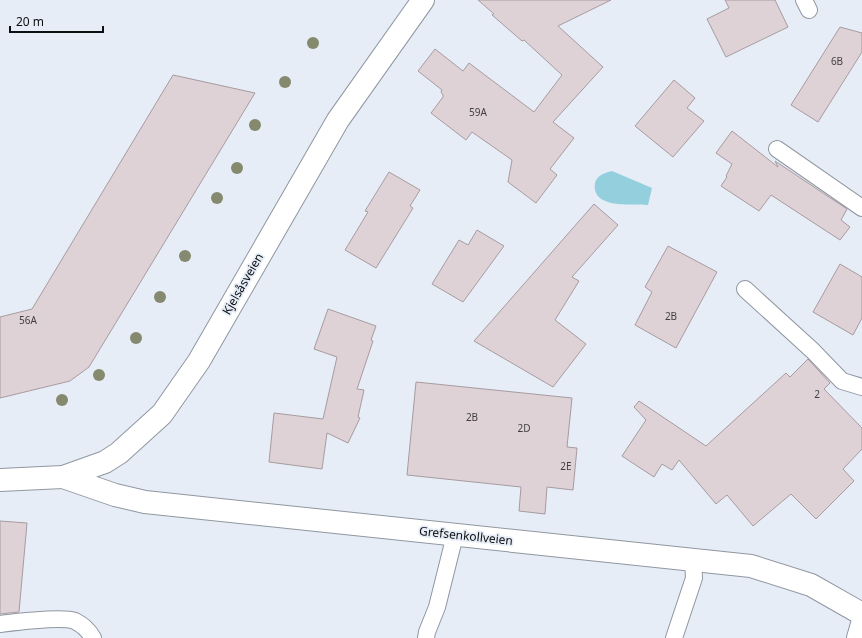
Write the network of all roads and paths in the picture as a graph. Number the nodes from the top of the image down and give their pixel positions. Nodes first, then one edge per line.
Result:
1 (423, 0) edge
2 (777, 149) dead end
3 (862, 208) edge
4 (745, 289) dead end
5 (862, 387) edge
6 (63, 477) junction
7 (0, 480) edge
8 (455, 535) junction
9 (692, 560) junction
10 (862, 614) edge
11 (0, 624) edge
12 (862, 624) edge
13 (93, 638) edge
14 (426, 638) edge
15 (674, 638) edge
16 (858, 638) edge

1 - 6 street, Kjelsåsveien
2 - 3 lane
4 - 5 lane
6 - 7 street, Kjelsåsveien
6 - 8 street, Grefsenkollveien
8 - 9 street, Grefsenkollveien
8 - 14 lane
9 - 10 street, Grefsenkollveien
9 - 15 lane
11 - 13 lane
12 - 16 street

